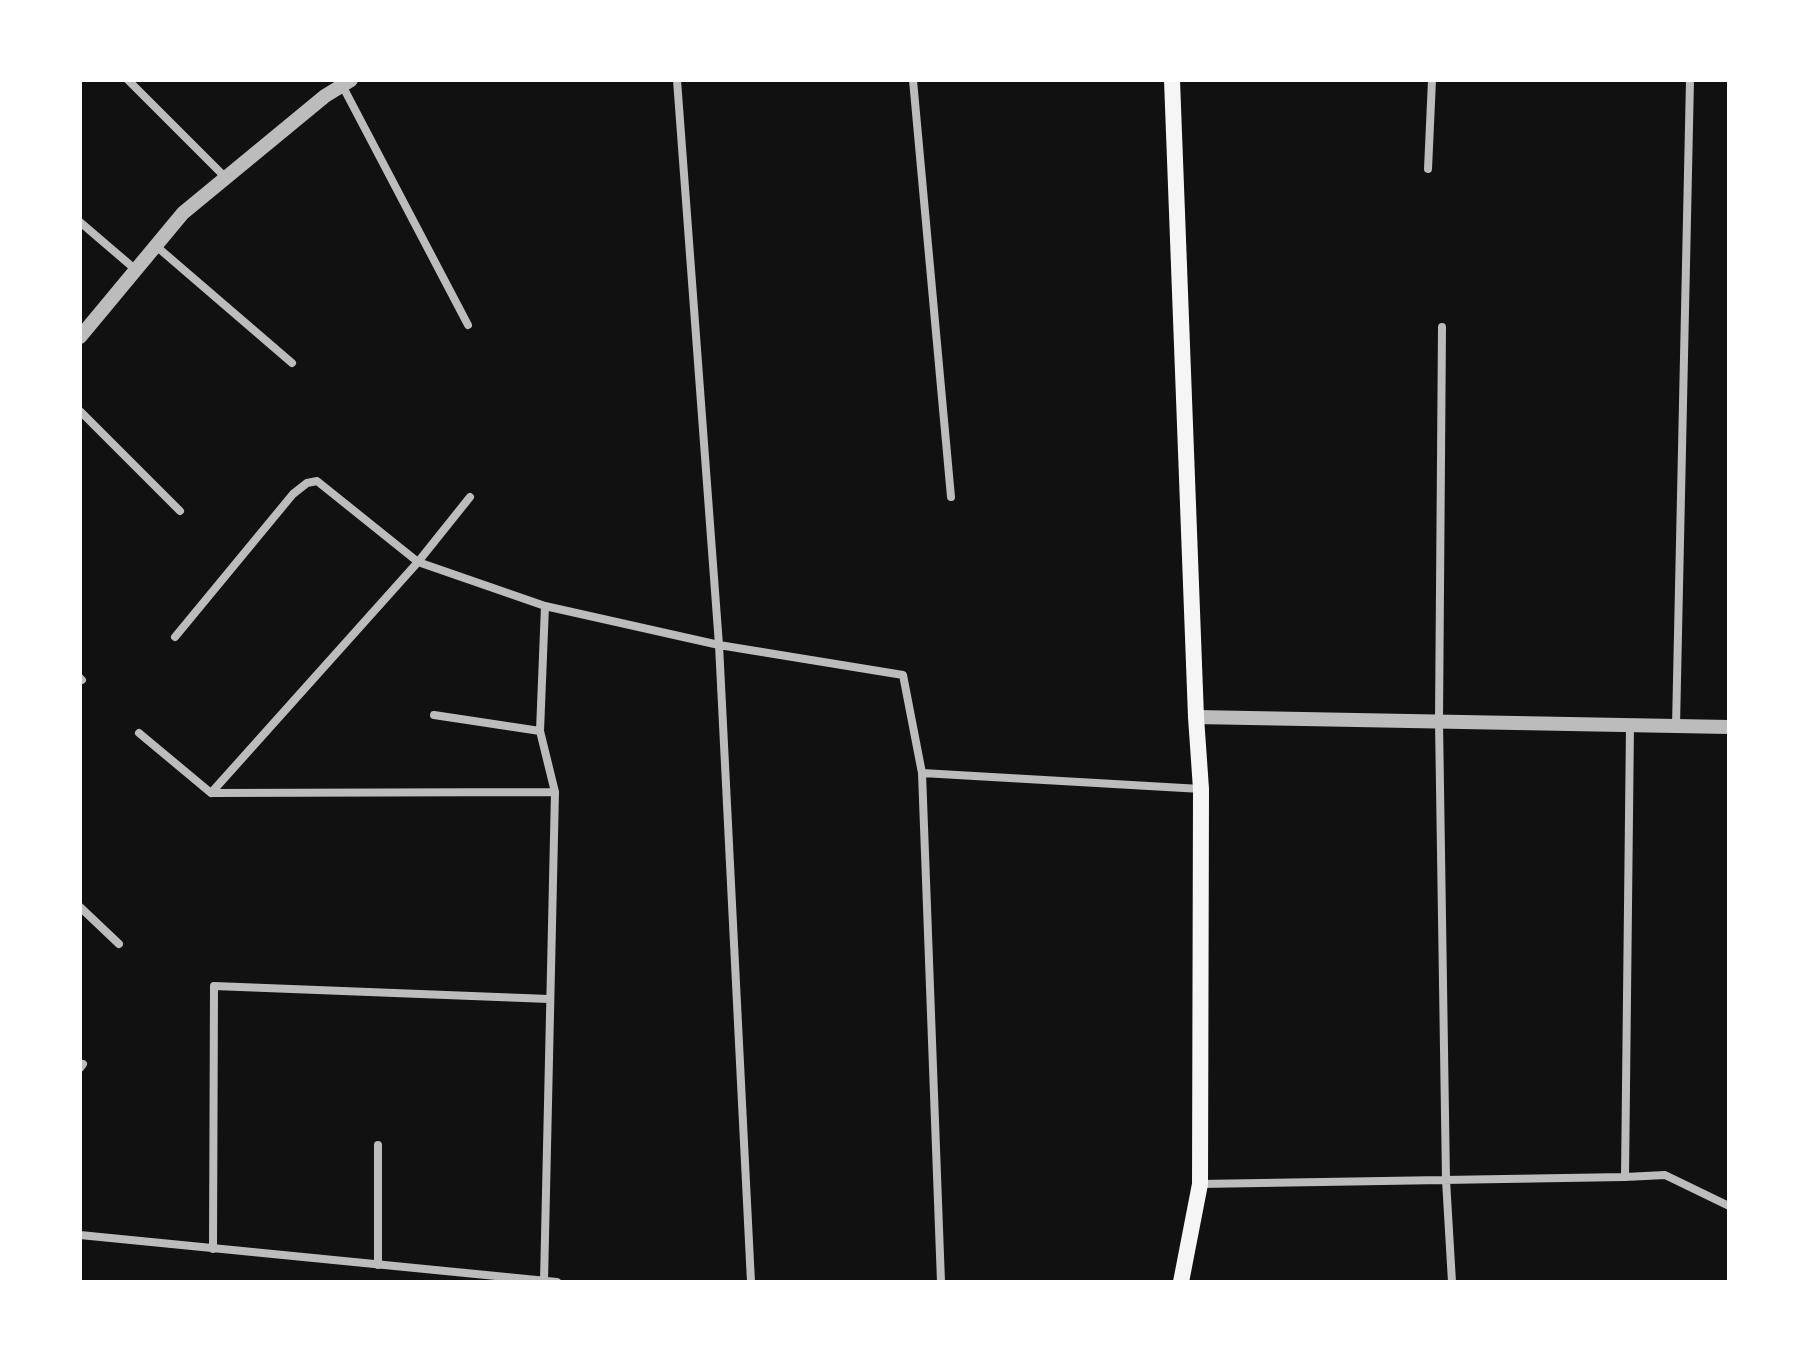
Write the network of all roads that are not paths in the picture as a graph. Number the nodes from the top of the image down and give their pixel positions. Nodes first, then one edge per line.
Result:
1 (128, 80) edge
2 (677, 80) edge
3 (913, 80) edge
4 (1172, 80) edge
5 (1432, 80) edge
6 (1690, 80) edge
7 (343, 82) edge
8 (1428, 169) dead end
9 (226, 178) junction
10 (80, 222) edge
11 (156, 246) junction
12 (136, 270) junction
13 (468, 325) dead end
14 (1442, 327) dead end
15 (80, 337) edge
16 (292, 363) dead end
17 (80, 411) edge
18 (470, 497) dead end
19 (951, 497) dead end
20 (180, 511) dead end
21 (418, 562) junction
22 (545, 606) junction
23 (175, 637) dead end
24 (719, 645) junction
25 (434, 715) dead end
26 (1196, 717) junction
27 (1439, 721) junction
28 (1630, 725) junction
29 (1676, 726) junction
30 (1729, 727) edge
31 (540, 731) junction
32 (139, 733) dead end
33 (922, 773) junction
34 (1201, 789) junction
35 (555, 792) junction
36 (211, 793) junction
37 (80, 907) edge
38 (119, 944) dead end
39 (549, 999) junction
40 (378, 1145) dead end
41 (1625, 1177) junction
42 (1446, 1180) junction
43 (1200, 1184) junction
44 (1729, 1206) edge
45 (80, 1235) edge
46 (213, 1249) junction
47 (378, 1265) junction
48 (544, 1281) edge
49 (557, 1282) edge
50 (751, 1282) edge
51 (941, 1282) edge
52 (1181, 1282) edge
53 (1452, 1282) edge

1 - 9 street
2 - 24 street
3 - 19 street
4 - 26 main road
5 - 8 street
6 - 29 street
7 - 9 street
7 - 13 street
9 - 11 street
10 - 12 street
11 - 12 street
11 - 16 street
12 - 15 street
14 - 27 street
17 - 20 street
18 - 21 street
21 - 22 street
21 - 23 street
21 - 36 street
22 - 24 street
22 - 31 street
24 - 33 street
24 - 50 street
25 - 31 street
26 - 27 street
26 - 34 main road
27 - 28 street
27 - 42 street
28 - 29 street
28 - 41 street
29 - 30 street
31 - 35 street
32 - 36 street
33 - 34 street
33 - 51 street
34 - 43 main road
35 - 36 street
35 - 39 street
37 - 38 street
39 - 46 street
39 - 48 street
40 - 47 street
41 - 42 street
41 - 44 street
42 - 43 street
42 - 53 street
43 - 52 main road
45 - 46 street
46 - 47 street
47 - 48 street
48 - 49 street

